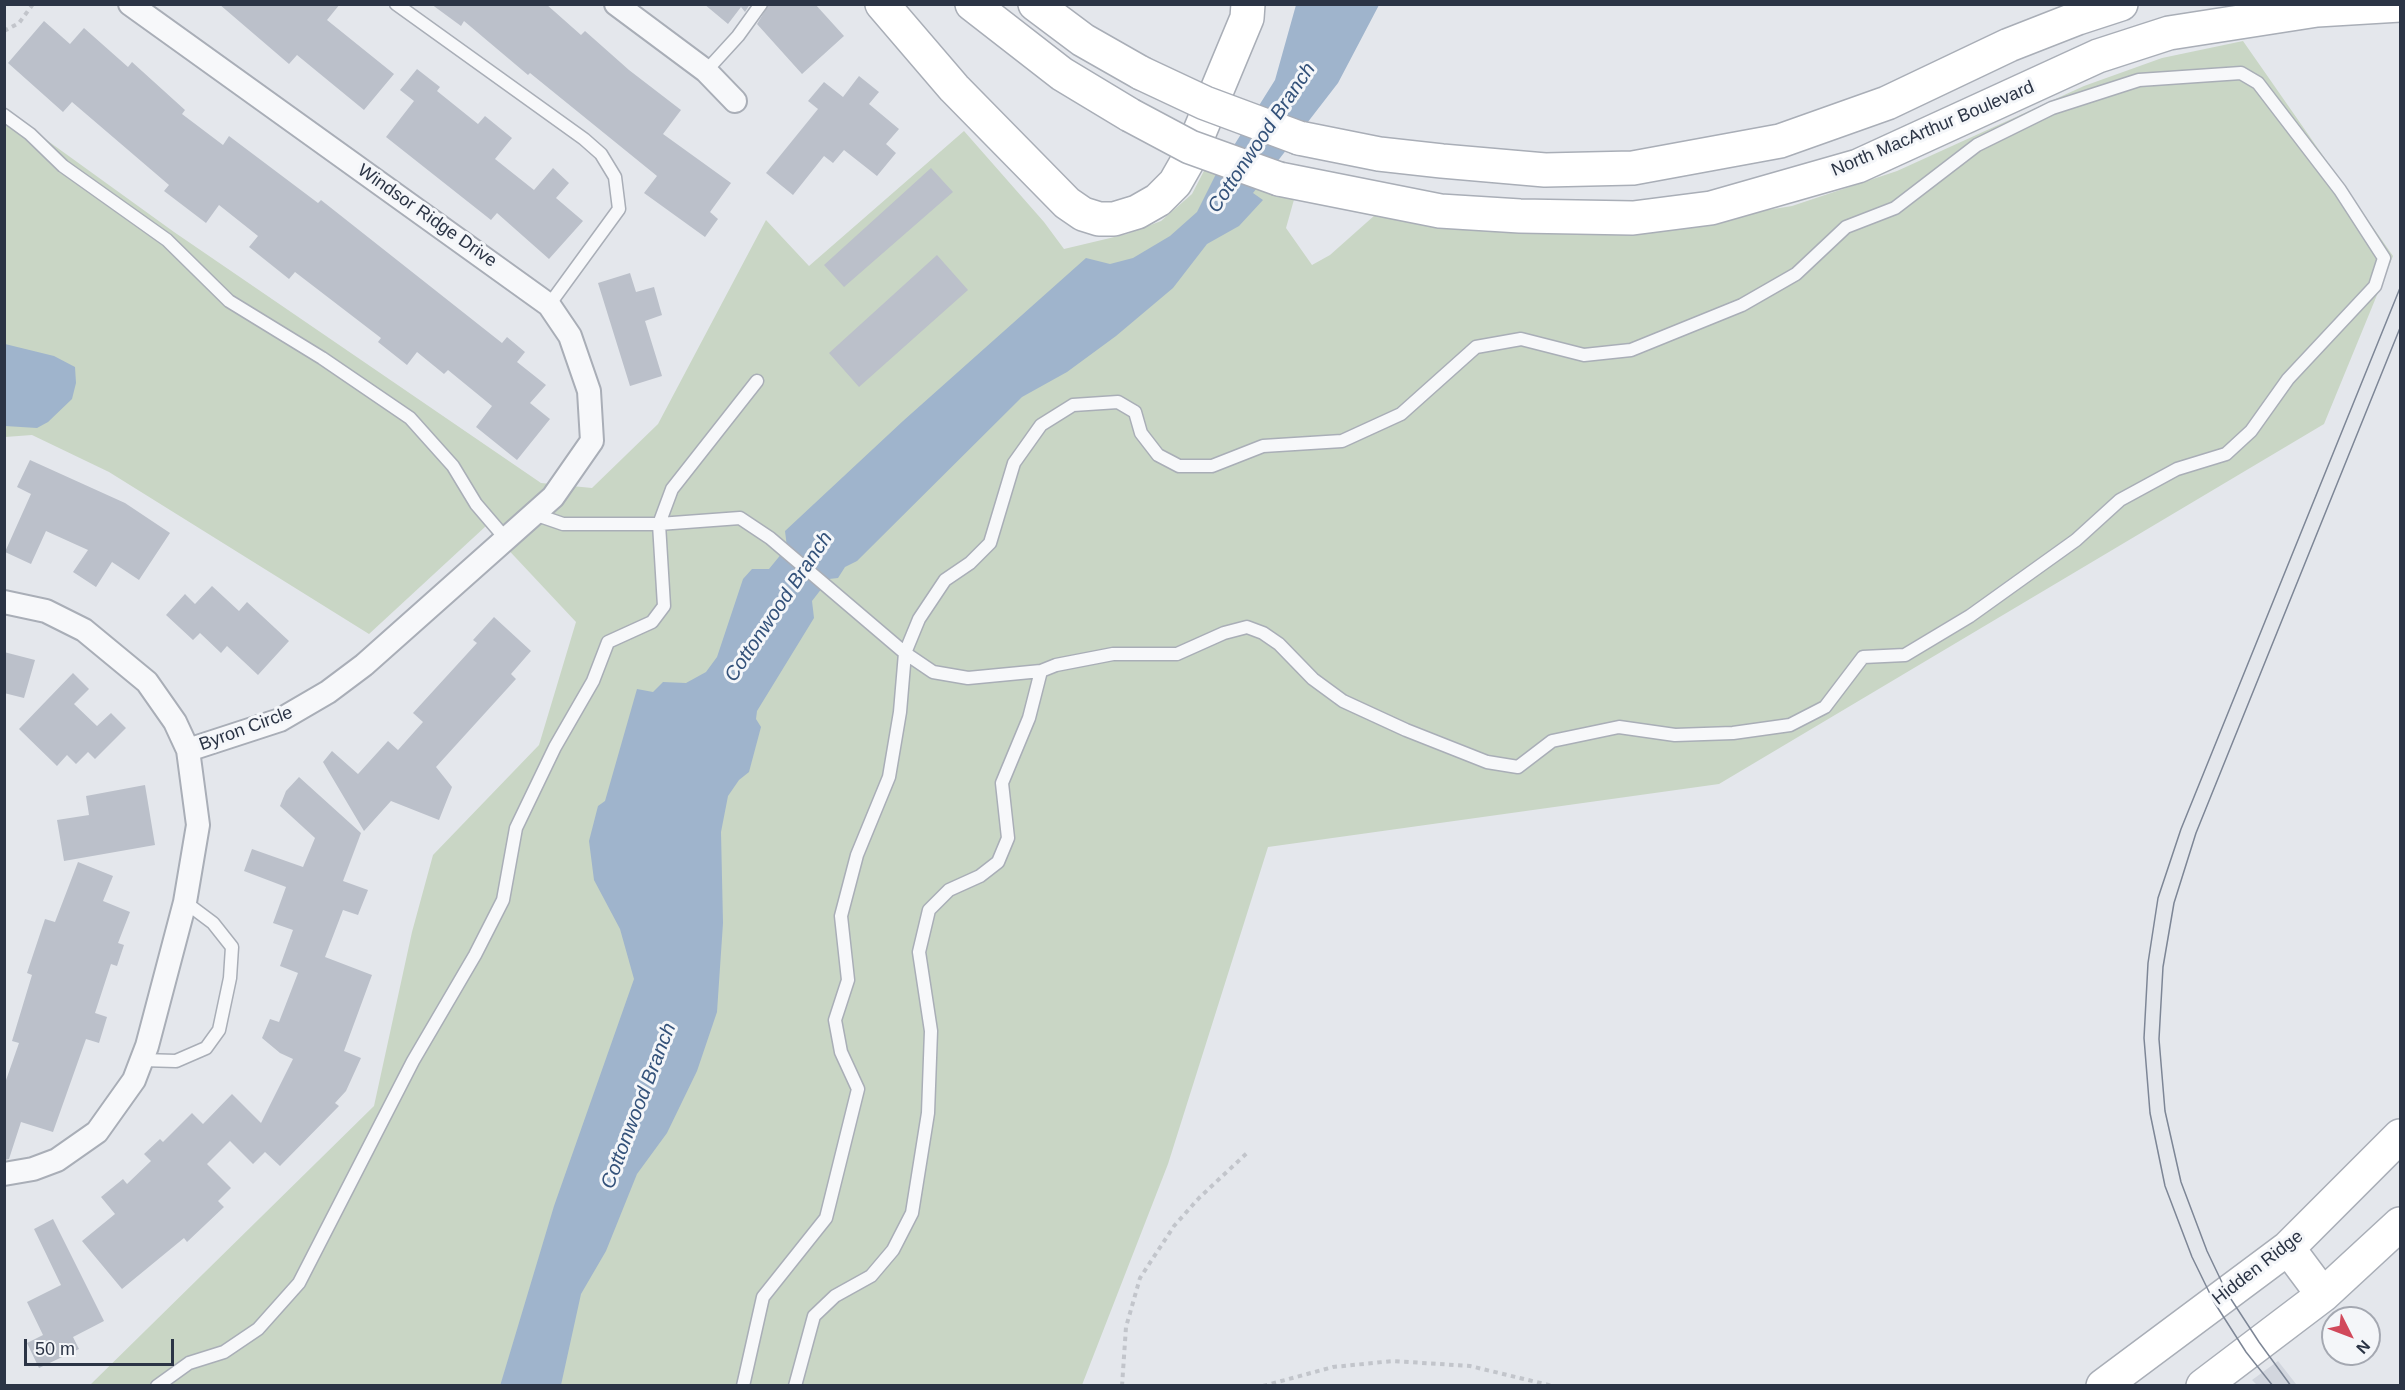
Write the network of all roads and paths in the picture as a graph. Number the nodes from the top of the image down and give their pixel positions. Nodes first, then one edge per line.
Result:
1 (33, 4) edge
2 (130, 4) edge
3 (396, 4) edge
4 (616, 4) edge
5 (761, 4) edge
6 (882, 4) edge
7 (972, 4) edge
8 (1035, 4) edge
9 (1248, 4) edge
10 (2121, 4) edge
11 (2400, 5) edge
12 (4, 31) edge
13 (706, 71) junction
14 (735, 101) dead end
15 (4, 115) edge
16 (549, 304) junction
17 (757, 381) dead end
18 (553, 497) joint
19 (534, 514) junction
20 (659, 524) junction
21 (506, 538) junction
22 (4, 602) edge
23 (905, 653) junction
24 (1041, 671) junction
25 (188, 750) junction
26 (185, 902) junction
27 (142, 1060) junction
28 (2400, 1136) edge
29 (1248, 1152) dead end
30 (4, 1174) edge
31 (2400, 1224) edge
32 (2288, 1248) junction
33 (2323, 1295) junction
34 (157, 1386) edge
35 (742, 1386) edge
36 (795, 1386) edge
37 (1122, 1386) edge
38 (1263, 1386) edge
39 (1553, 1386) edge
40 (2103, 1386) edge
41 (2203, 1386) edge

1 - 12 path
2 - 16 street, Windsor Ridge Drive
3 - 16 lane
4 - 13 street
5 - 13 lane
6 - 9 main road
7 - 11 main road, North MacArthur Boulevard, bridge
8 - 10 main road, bridge
13 - 14 street
15 - 21 lane
16 - 18 street, Windsor Ridge Drive
17 - 20 lane
18 - 19 street, Byron Circle
19 - 20 lane
19 - 21 street, Byron Circle
20 - 23 lane
20 - 34 lane
21 - 25 street, Byron Circle
22 - 25 street
23 - 24 lane
23 - 24 lane
23 - 35 lane
24 - 36 lane
25 - 26 street, Byron Circle
26 - 27 street, Byron Circle
26 - 27 lane
27 - 30 street, Byron Circle
28 - 32 main road, Hidden Ridge
29 - 37 path
31 - 33 main road
32 - 33 main road
32 - 40 main road, Hidden Ridge
33 - 41 main road
38 - 39 path

